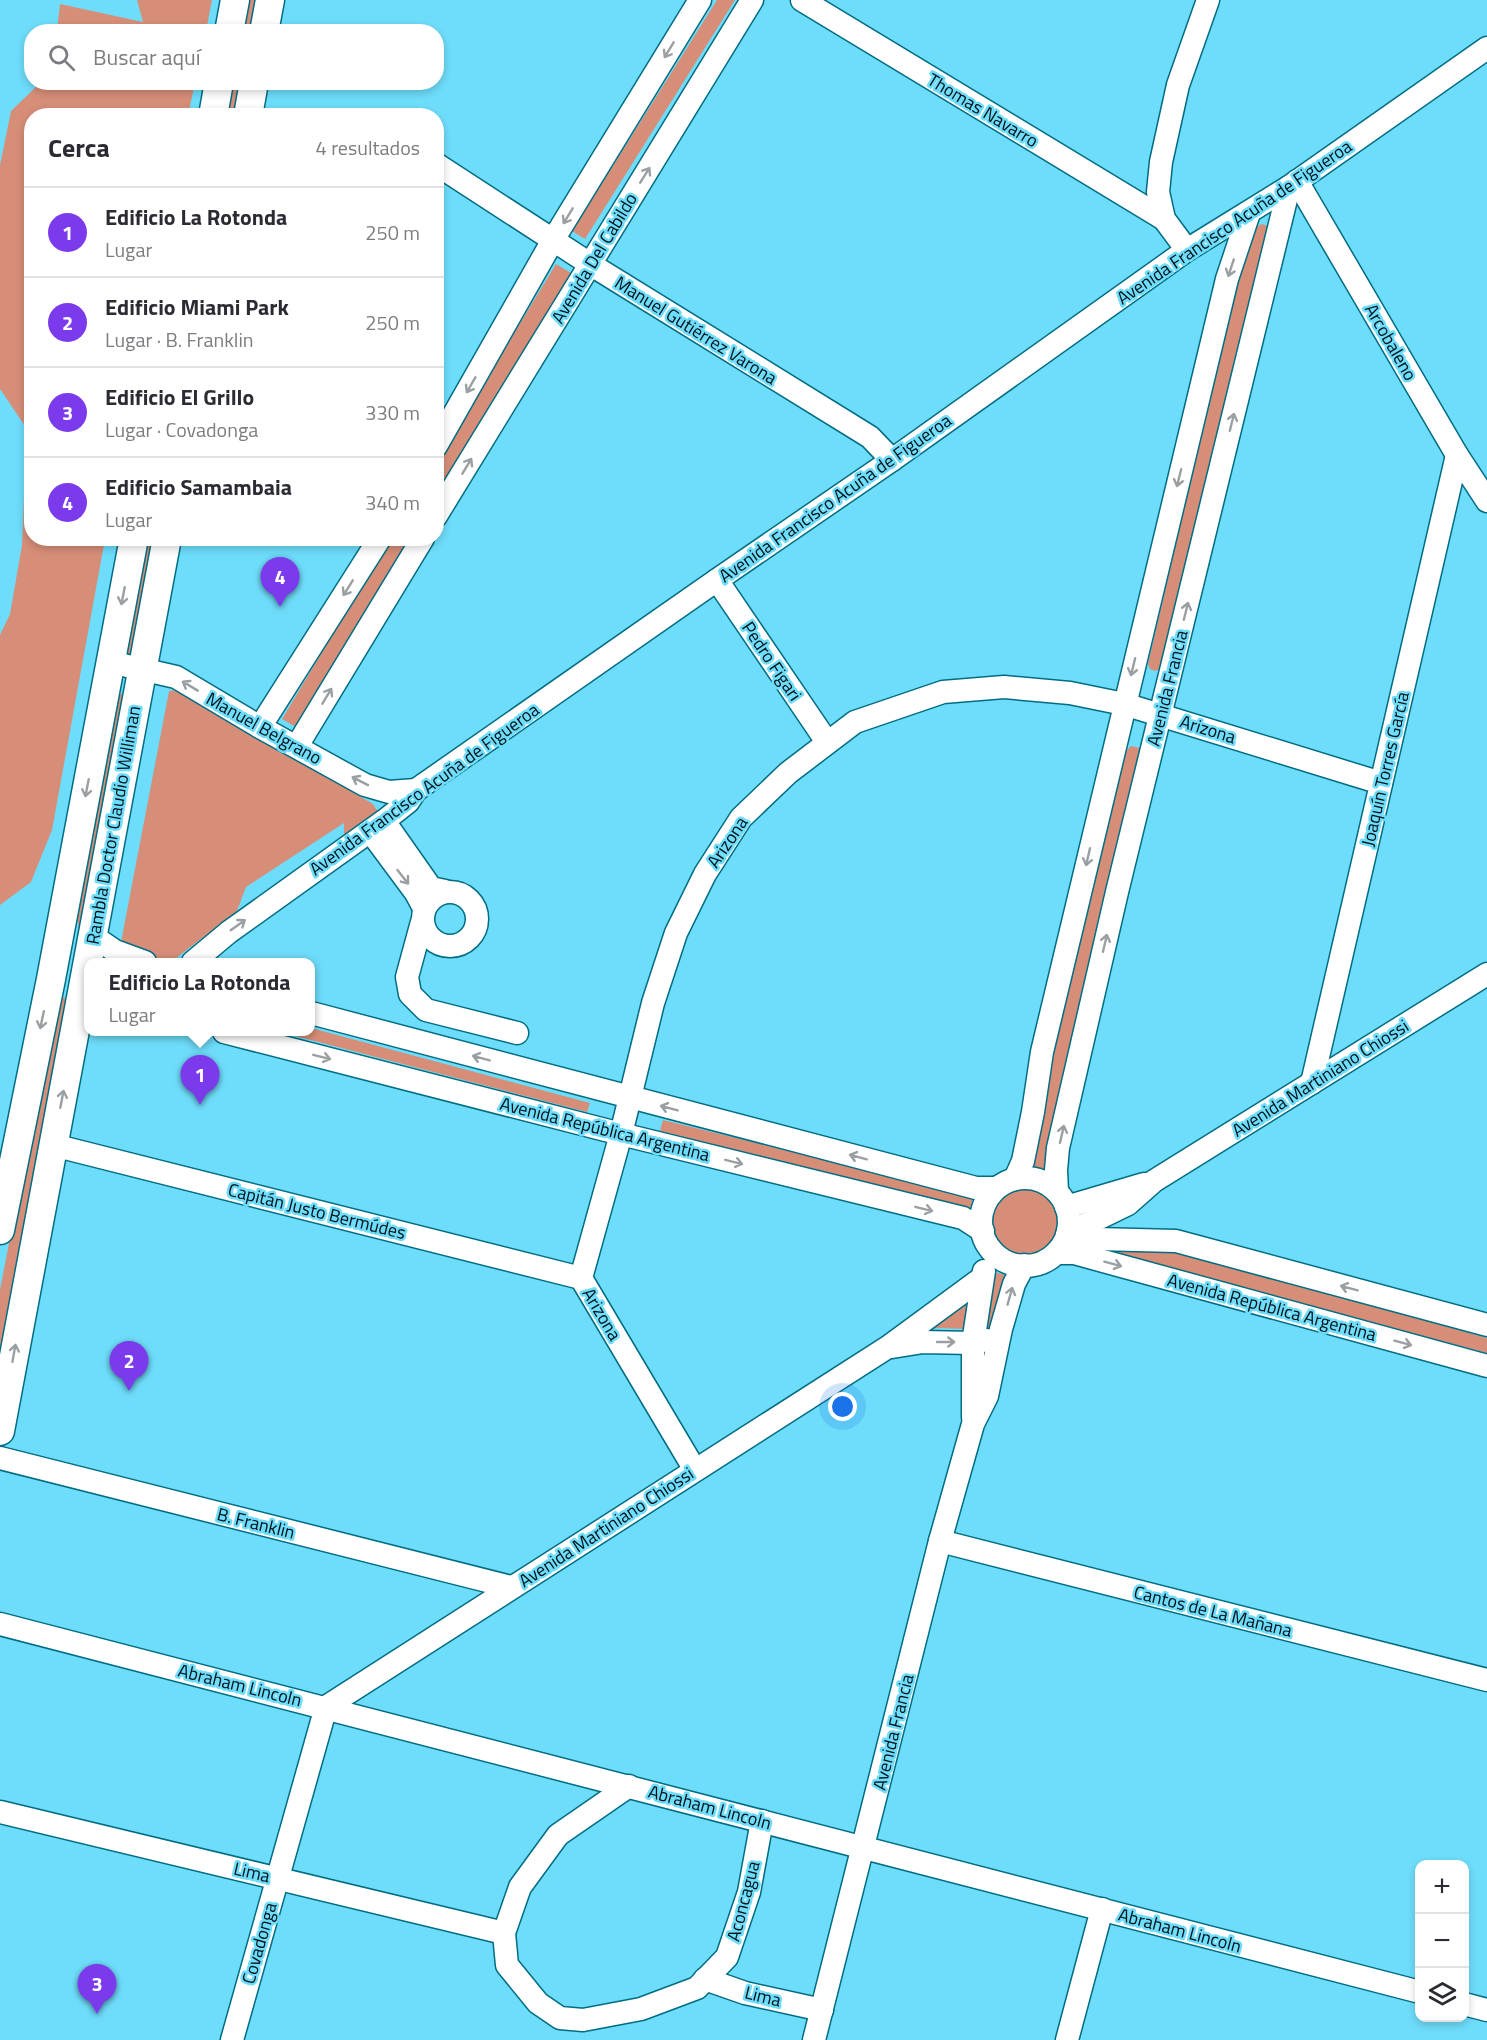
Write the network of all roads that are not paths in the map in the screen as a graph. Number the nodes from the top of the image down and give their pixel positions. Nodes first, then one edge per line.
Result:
1 (235, 0) edge
2 (270, 0) edge
3 (700, 0) edge
4 (753, 0) edge
5 (802, 0) edge
6 (1208, 0) edge
7 (230, 24) edge
8 (266, 24) edge
9 (1485, 52) edge
10 (218, 90) edge
11 (253, 90) edge
12 (214, 108) edge
13 (249, 108) edge
14 (444, 169) edge
15 (1293, 184) junction
16 (1249, 213) junction
17 (1164, 219) junction
18 (553, 240) junction
19 (1187, 250) junction
20 (590, 264) junction
21 (444, 432) edge
22 (1457, 455) junction
23 (891, 460) junction
24 (1487, 501) edge
25 (444, 503) edge
26 (132, 546) edge
27 (165, 546) edge
28 (375, 546) edge
29 (418, 546) edge
30 (717, 580) junction
31 (110, 662) junction
32 (141, 669) junction
33 (1124, 704) junction
34 (1160, 714) junction
35 (260, 727) junction
36 (827, 742) junction
37 (297, 746) junction
38 (1381, 783) junction
39 (416, 790) junction
40 (377, 826) junction
41 (445, 891) junction
42 (423, 915) junction
43 (93, 936) junction
44 (90, 958) edge
45 (132, 958) edge
46 (199, 958) edge
47 (1487, 974) edge
48 (51, 979) junction
49 (84, 996) edge
50 (84, 1013) edge
51 (315, 1014) edge
52 (517, 1033) dead end
53 (240, 1036) edge
54 (81, 1037) edge
55 (1312, 1083) junction
56 (631, 1098) junction
57 (621, 1134) junction
58 (53, 1145) junction
59 (1154, 1181) junction
60 (1006, 1184) junction
61 (1061, 1199) junction
62 (0, 1230) edge
63 (986, 1239) junction
64 (1064, 1240) junction
65 (1024, 1265) junction
66 (581, 1278) junction
67 (982, 1278) junction
68 (1487, 1325) edge
69 (1001, 1329) junction
70 (973, 1343) junction
71 (888, 1347) junction
72 (1487, 1366) edge
73 (973, 1424) junction
74 (0, 1431) edge
75 (0, 1458) edge
76 (695, 1470) junction
77 (940, 1541) junction
78 (511, 1587) junction
79 (0, 1624) edge
80 (1487, 1680) edge
81 (326, 1707) junction
82 (629, 1786) junction
83 (0, 1812) edge
84 (762, 1821) junction
85 (864, 1848) junction
86 (277, 1878) junction
87 (1102, 1909) junction
88 (504, 1933) junction
89 (705, 1979) junction
90 (1415, 1991) edge
91 (1469, 2005) edge
92 (822, 2010) junction
93 (1487, 2010) edge
94 (231, 2040) edge
95 (814, 2040) edge
96 (1067, 2040) edge

1 - 7 main road
2 - 8 main road
3 -> 18 street
20 -> 4 street, Avenida Del Cabildo
5 - 17 street, Thomas Navarro
6 - 17 street
9 - 15 street, Avenida Francisco Acuña de Figueroa
10 - 12 main road
11 - 13 main road
14 - 18 street, Manuel Gutiérrez Varona
15 - 16 street, Avenida Francisco Acuña de Figueroa
15 - 22 street, Arcobaleno
34 -> 15 street, Avenida Francia
16 - 19 street, Avenida Francisco Acuña de Figueroa
16 -> 33 street, Avenida Francia
17 - 19 street
18 - 20 street, Manuel Gutiérrez Varona
18 -> 21 street
19 - 23 street, Avenida Francisco Acuña de Figueroa
20 - 23 street, Manuel Gutiérrez Varona
25 -> 20 street, Avenida Del Cabildo
22 - 24 street, Arcobaleno
22 - 38 street, Joaquín Torres García
23 - 30 street, Avenida Francisco Acuña de Figueroa
26 -> 31 main road, Rambla Doctor Claudio Williman
27 - 32 main road, Rambla Doctor Claudio Williman
28 -> 35 street
37 -> 29 street
30 - 36 street, Pedro Figari
30 - 39 street, Avenida Francisco Acuña de Figueroa
31 - 32 street, Manuel Belgrano
31 -> 48 main road, Rambla Doctor Claudio Williman
35 -> 32 street, Manuel Belgrano
32 - 43 main road, Rambla Doctor Claudio Williman
33 - 34 street, Arizona
33 - 36 street, Arizona
33 -> 60 street, Avenida Francia
34 - 38 street, Arizona
61 -> 34 street, Avenida Francia
35 - 37 street, Manuel Belgrano
36 - 56 street, Arizona
39 -> 37 street, Manuel Belgrano
38 - 55 street, Joaquín Torres García
39 - 40 street, Avenida Francisco Acuña de Figueroa
40 - 41 street
40 -> 42 street
46 -> 40 street, Avenida Francisco Acuña de Figueroa
41 - 42 street
41 - 42 street
42 - 52 street
43 - 44 main road, Rambla Doctor Claudio Williman
43 - 45 street
47 - 55 street, Avenida Martiniano Chiossi
48 - 49 street
48 -> 62 main road, Rambla Doctor Claudio Williman
50 - 54 main road, Rambla Doctor Claudio Williman
56 -> 51 street, Avenida República Argentina
53 -> 57 street, Avenida República Argentina
58 -> 54 main road, Rambla Doctor Claudio Williman
55 - 59 street, Avenida Martiniano Chiossi
56 - 57 street, Arizona
60 -> 56 street, Avenida República Argentina
57 -> 63 street, Avenida República Argentina
57 - 66 street, Arizona
58 - 66 street, Capitán Justo Bermúdes
74 -> 58 main road, Rambla Doctor Claudio Williman
59 - 61 street, Avenida Martiniano Chiossi
59 - 64 street, Avenida Martiniano Chiossi
60 - 61 street
60 - 63 street
61 - 64 street
63 - 65 street
63 - 67 street, Avenida Francia
64 - 65 street
68 -> 64 street
64 -> 72 street, Avenida República Argentina
69 -> 65 street, Avenida Francia
66 - 76 street, Arizona
67 - 70 street, Avenida Francia
67 - 71 street, Avenida Martiniano Chiossi
69 - 70 street, Avenida Martiniano Chiossi
69 - 73 street, Avenida Francia
71 -> 70 street, Avenida Martiniano Chiossi
70 - 73 street, Avenida Francia
71 - 76 street, Avenida Martiniano Chiossi
73 - 77 street, Avenida Francia
75 - 78 street, B. Franklin
76 - 78 street, Avenida Martiniano Chiossi
77 - 80 street, Cantos de La Mañana
77 - 85 street, Avenida Francia
78 - 81 street, Avenida Martiniano Chiossi
79 - 81 street, Abraham Lincoln
81 - 82 street, Abraham Lincoln
81 - 86 street, Covadonga
82 - 84 street, Abraham Lincoln
82 - 88 street, Aconcagua
83 - 86 street, Lima
84 - 85 street, Abraham Lincoln
84 - 89 street, Aconcagua
85 - 87 street, Abraham Lincoln
85 - 92 street, Avenida Francia
86 - 88 street, Lima
86 - 94 street, Covadonga
87 - 90 street, Abraham Lincoln
87 - 96 street
88 - 89 street, Aconcagua
89 - 92 street, Lima
91 - 93 street
92 - 95 street, Avenida Francia

